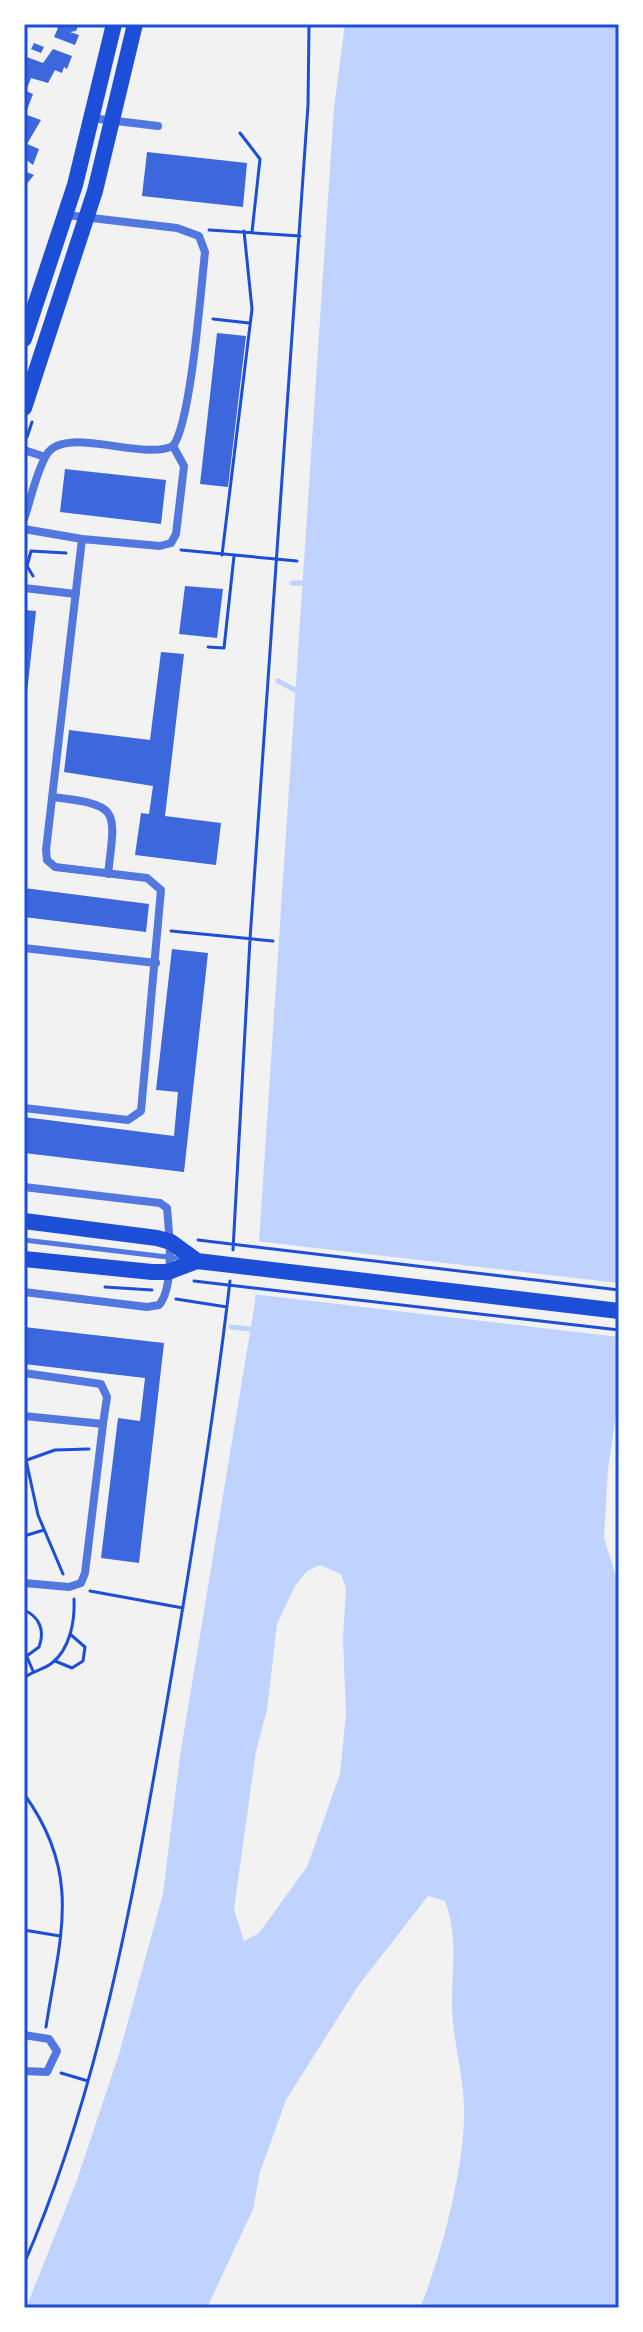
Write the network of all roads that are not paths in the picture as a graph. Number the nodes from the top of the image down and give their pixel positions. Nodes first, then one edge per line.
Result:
1 (114, 24) edge
2 (135, 24) edge
3 (91, 118) junction
4 (112, 120) junction
5 (158, 126) dead end
6 (66, 215) junction
7 (87, 217) junction
8 (24, 339) edge
9 (24, 408) edge
10 (173, 446) junction
11 (24, 450) edge
12 (45, 457) junction
13 (24, 519) edge
14 (24, 529) edge
15 (82, 539) junction
16 (24, 588) edge
17 (76, 594) junction
18 (52, 797) junction
19 (108, 874) junction
20 (24, 948) edge
21 (156, 963) junction
22 (24, 1108) edge
23 (24, 1187) edge
24 (24, 1221) edge
25 (24, 1240) edge
26 (169, 1257) junction
27 (24, 1259) edge
28 (197, 1261) junction
29 (24, 1292) edge
30 (619, 1311) edge
31 (24, 1373) edge
32 (24, 1416) edge
33 (103, 1424) junction
34 (24, 1583) edge
35 (24, 2035) edge
36 (24, 2071) edge

1 - 3 main road
2 - 4 main road
3 - 4 street
3 - 6 main road
4 - 5 street
4 - 7 main road
6 - 7 street
6 - 8 main road
7 - 9 main road
7 - 10 street
10 - 12 street
10 - 15 street
11 - 12 street
12 - 13 street
14 - 15 street
15 - 17 street
16 - 17 street
17 - 18 street
18 - 19 street
18 - 19 street
19 - 21 street
20 - 21 street
21 - 22 street
23 - 26 street
24 - 26 main road
25 - 26 lane
26 - 27 main road
26 - 28 main road
26 - 28 main road
26 - 29 street
28 - 30 main road
31 - 33 street
32 - 33 street
33 - 34 street
35 - 36 street

